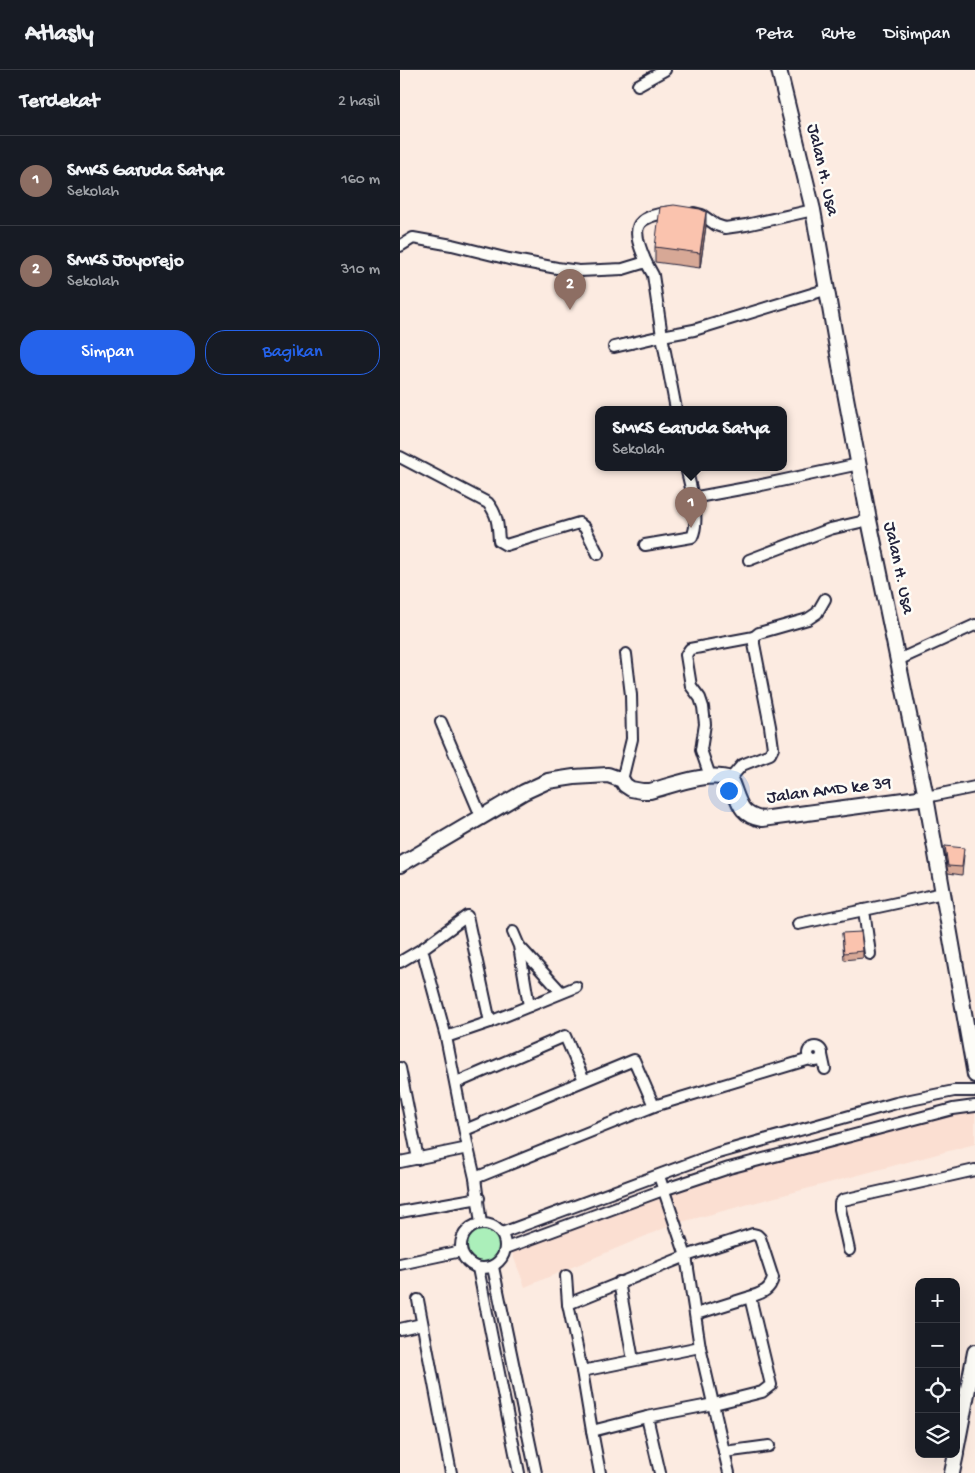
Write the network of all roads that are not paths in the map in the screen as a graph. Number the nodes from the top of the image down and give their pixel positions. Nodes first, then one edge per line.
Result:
1 (665, 70) edge
2 (779, 70) edge
3 (638, 85) dead end
4 (813, 210) junction
5 (400, 246) edge
6 (646, 262) junction
7 (828, 289) junction
8 (662, 336) junction
9 (614, 347) dead end
10 (675, 406) edge
11 (400, 458) edge
12 (859, 464) junction
13 (687, 471) edge
14 (692, 498) junction
15 (869, 520) junction
16 (646, 545) dead end
17 (598, 554) dead end
18 (749, 560) dead end
19 (825, 599) dead end
20 (975, 625) edge
21 (754, 637) junction
22 (626, 654) dead end
23 (898, 660) junction
24 (441, 722) dead end
25 (710, 776) junction
26 (730, 779) junction
27 (622, 780) junction
28 (975, 787) edge
29 (926, 797) junction
30 (481, 816) junction
31 (400, 865) edge
32 (943, 893) junction
33 (864, 910) junction
34 (798, 924) dead end
35 (512, 932) dead end
36 (519, 946) junction
37 (422, 948) junction
38 (870, 954) dead end
39 (400, 962) edge
40 (576, 987) dead end
41 (561, 992) junction
42 (529, 1006) junction
43 (490, 1022) junction
44 (446, 1037) junction
45 (400, 1068) edge
46 (825, 1069) dead end
47 (975, 1074) edge
48 (584, 1080) junction
49 (456, 1083) junction
50 (975, 1091) edge
51 (654, 1106) junction
52 (975, 1106) edge
53 (465, 1130) junction
54 (468, 1148) junction
55 (418, 1159) junction
56 (400, 1162) edge
57 (975, 1170) edge
58 (659, 1176) junction
59 (475, 1178) junction
60 (663, 1190) junction
61 (479, 1198) junction
62 (400, 1212) edge
63 (481, 1224) junction
64 (502, 1233) junction
65 (506, 1248) junction
66 (849, 1250) dead end
67 (460, 1251) junction
68 (686, 1256) junction
69 (400, 1264) edge
70 (493, 1267) junction
71 (478, 1268) junction
72 (566, 1276) dead end
73 (619, 1282) junction
74 (750, 1297) junction
75 (418, 1300) dead end
76 (568, 1304) junction
77 (696, 1314) junction
78 (422, 1324) junction
79 (400, 1329) edge
80 (700, 1347) junction
81 (975, 1352) edge
82 (633, 1360) junction
83 (974, 1368) edge
84 (582, 1371) junction
85 (714, 1404) junction
86 (969, 1413) edge
87 (647, 1417) junction
88 (592, 1432) junction
89 (960, 1441) edge
90 (769, 1446) dead end
91 (724, 1452) junction
92 (955, 1458) edge
93 (451, 1473) edge
94 (519, 1473) edge
95 (536, 1473) edge
96 (600, 1473) edge
97 (660, 1473) edge
98 (729, 1473) edge
99 (952, 1473) edge

1 - 3 street
2 - 4 street, Jalan H. Usa
4 - 6 street
4 - 7 street, Jalan H. Usa
5 - 6 street
6 - 8 street
7 - 8 street
7 - 12 street, Jalan H. Usa
8 - 9 street
8 - 10 street
11 - 17 street
12 - 14 street
12 - 15 street, Jalan H. Usa
13 - 14 street
14 - 16 street
15 - 18 street
15 - 23 street, Jalan H. Usa
19 - 21 street
20 - 23 street
21 - 25 street
21 - 26 street
22 - 27 street
23 - 29 street, Jalan H. Usa
24 - 30 street
25 - 26 street
25 - 27 street
26 - 29 street, Jalan AMD ke 39
27 - 30 street
28 - 29 street
29 - 32 street, Jalan H. Usa
30 - 31 street
32 - 33 street
32 - 47 street, Jalan H. Usa
33 - 34 street
33 - 38 street
35 - 36 street
36 - 41 street
36 - 42 street
37 - 39 street
37 - 43 street
37 - 44 street
40 - 41 street
41 - 42 street
42 - 43 street
43 - 44 street
44 - 49 street
45 - 55 street
46 - 51 street
48 - 49 street
48 - 51 street
48 - 53 street
49 - 53 street
50 - 58 street
51 - 59 street
52 - 60 street
53 - 54 street
54 - 55 street
54 - 59 street
55 - 56 street
57 - 66 street
58 - 60 street
58 - 64 street
59 - 61 street
60 - 65 street
60 - 68 street
61 - 62 street
61 - 63 street
63 - 64 street
63 - 67 street
64 - 65 street
65 - 70 street
67 - 69 street
67 - 71 street
68 - 73 street
68 - 74 street
68 - 77 street
70 - 71 street
70 - 95 street
71 - 94 street
72 - 76 street
73 - 76 street
73 - 82 street
74 - 77 street
74 - 85 street
75 - 78 street
76 - 84 street
77 - 80 street
78 - 79 street
78 - 93 street
80 - 82 street
80 - 85 street
81 - 83 street
82 - 84 street
83 - 86 street
84 - 88 street
85 - 87 street
85 - 91 street
86 - 89 street
87 - 88 street
87 - 97 street
88 - 96 street
90 - 91 street
91 - 98 street
92 - 99 street

